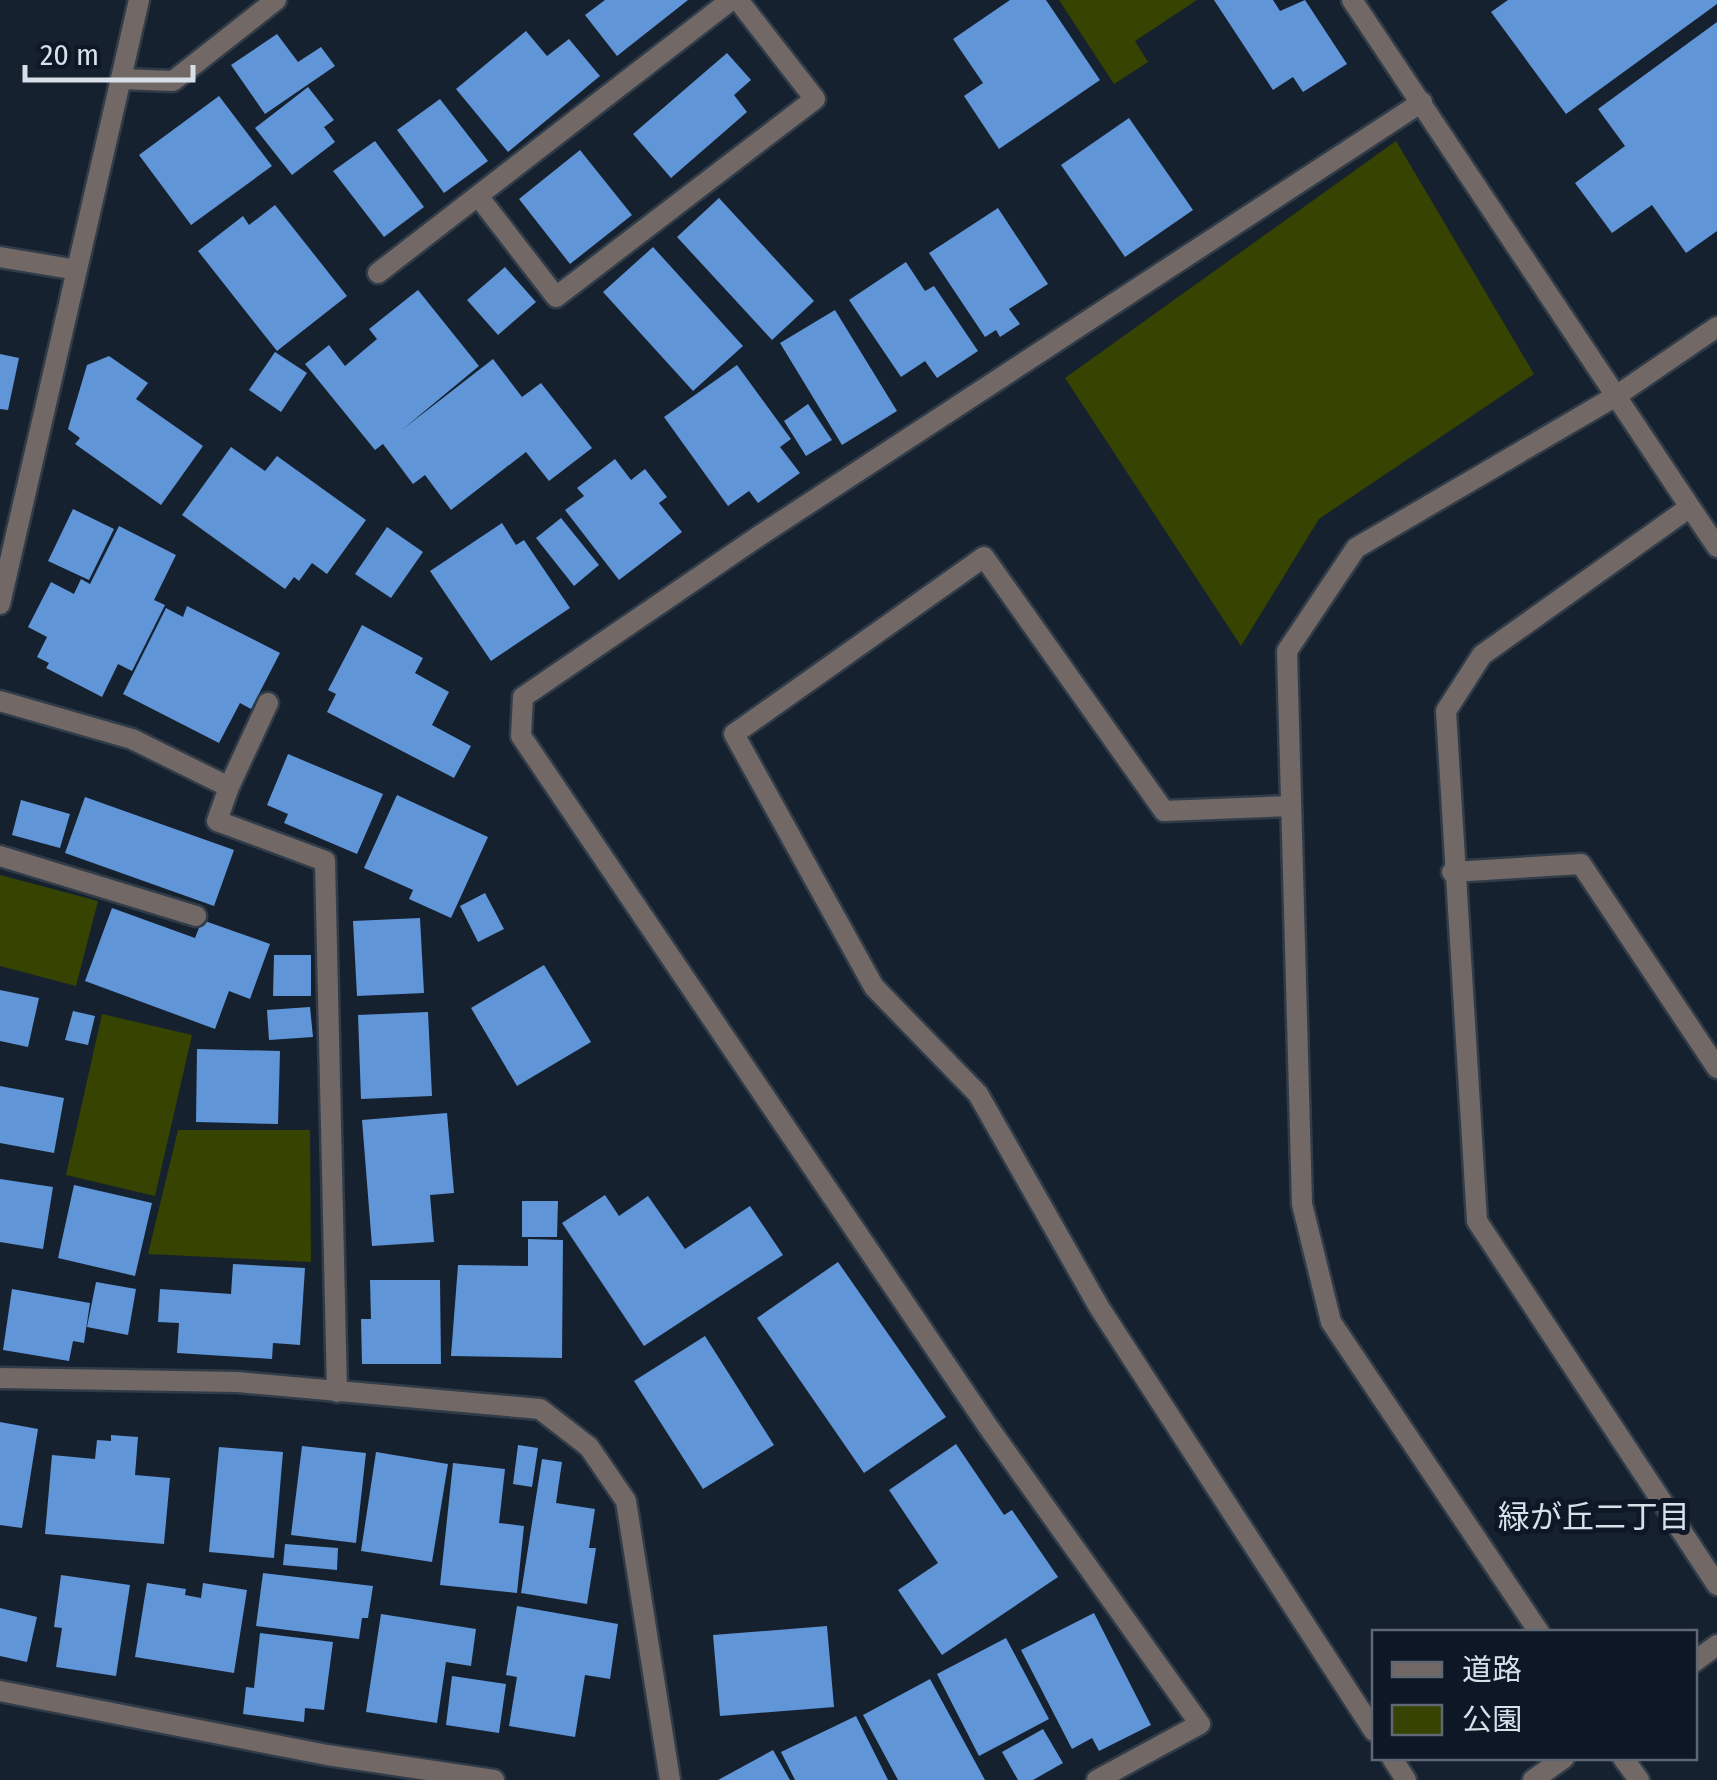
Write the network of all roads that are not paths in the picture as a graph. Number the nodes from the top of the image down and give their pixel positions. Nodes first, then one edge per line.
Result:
1 (139, 0) edge
2 (276, 0) edge
3 (734, 0) edge
4 (1352, 0) edge
5 (121, 80) junction
6 (1422, 102) junction
7 (478, 196) junction
8 (0, 258) edge
9 (77, 270) junction
10 (378, 273) dead end
11 (1717, 327) edge
12 (1616, 396) junction
13 (1690, 507) junction
14 (1717, 547) edge
15 (0, 604) edge
16 (0, 701) edge
17 (268, 702) dead end
18 (229, 787) junction
19 (1291, 806) junction
20 (0, 856) edge
21 (1452, 872) junction
22 (196, 916) dead end
23 (1717, 1068) edge
24 (0, 1378) edge
25 (337, 1392) junction
26 (1717, 1585) edge
27 (1539, 1630) edge
28 (0, 1692) edge
29 (1372, 1728) edge
30 (1561, 1760) edge
31 (494, 1780) edge
32 (670, 1780) edge
33 (1097, 1780) edge
34 (1532, 1780) edge

1 - 5 street
2 - 5 street
3 - 7 street
3 - 7 street
4 - 6 street
5 - 9 street
6 - 12 street
6 - 33 street
7 - 10 street
8 - 9 street
9 - 15 street
11 - 12 street
12 - 13 street
12 - 19 street
13 - 14 street
13 - 21 street
16 - 18 street
17 - 18 street
18 - 25 street
19 - 27 street
19 - 29 street
20 - 22 street
21 - 23 street
21 - 26 street
24 - 25 street
25 - 32 street
28 - 31 street
30 - 34 street

